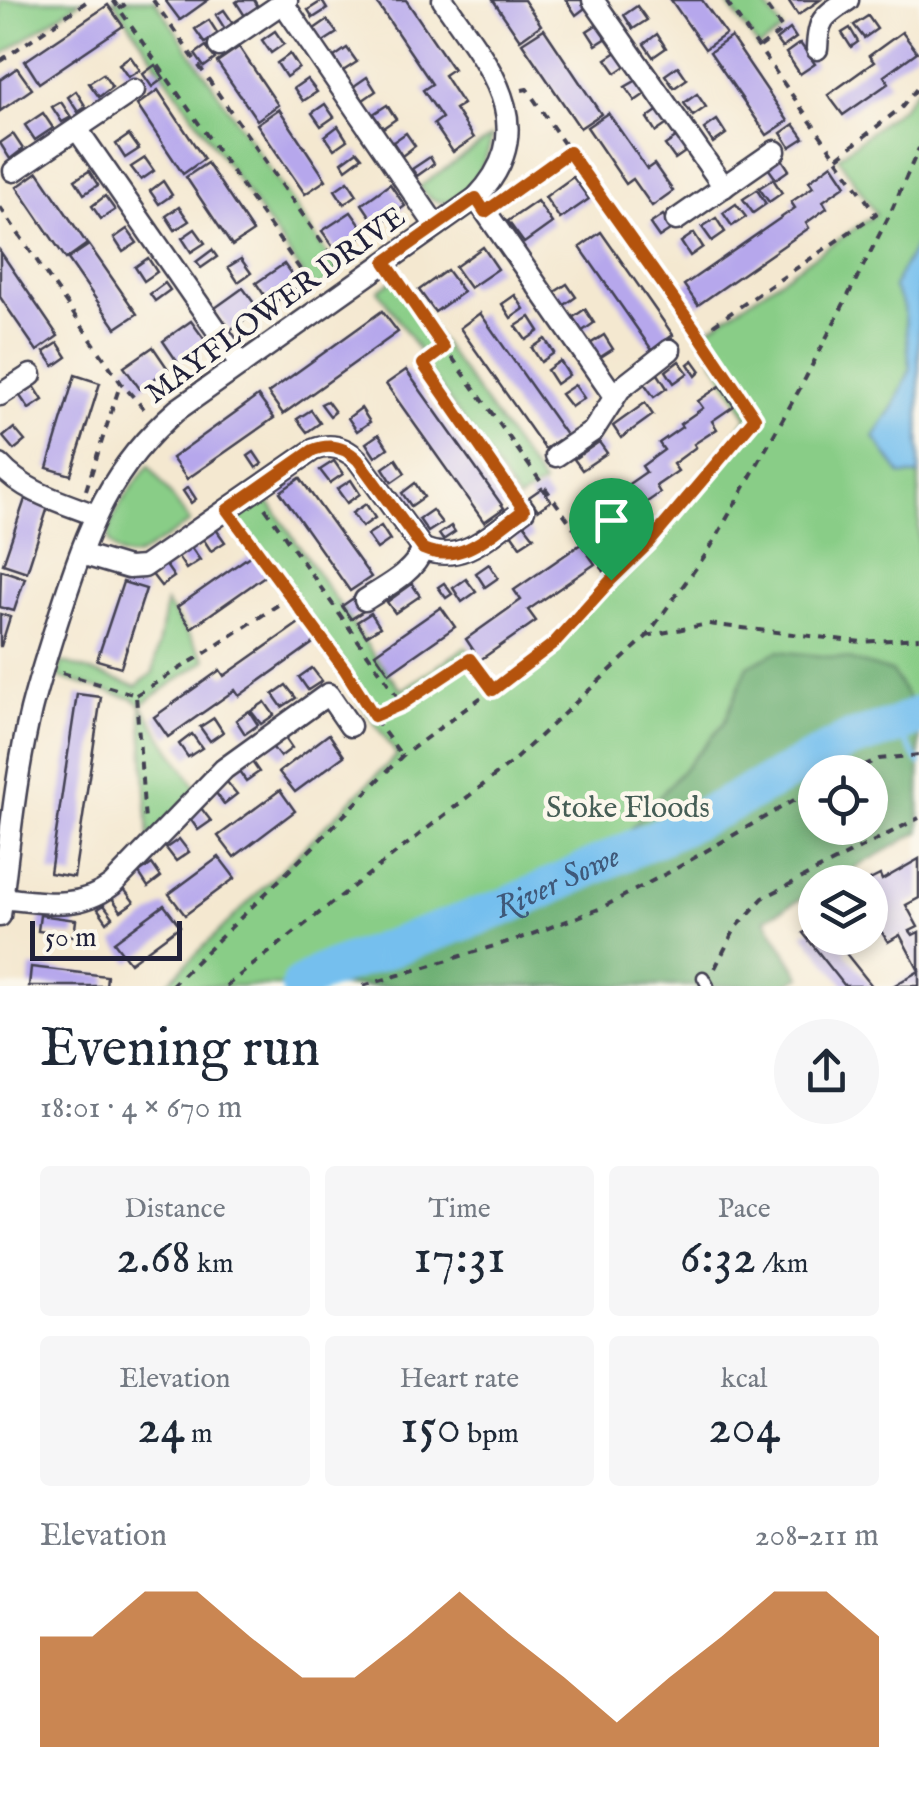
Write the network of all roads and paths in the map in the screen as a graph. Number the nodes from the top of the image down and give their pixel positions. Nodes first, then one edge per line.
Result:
1 (88, 0) edge
2 (113, 0) edge
3 (131, 0) edge
4 (153, 0) edge
5 (444, 0) edge
6 (593, 0) edge
7 (725, 0) edge
8 (762, 0) edge
9 (848, 0) edge
10 (285, 1) edge
11 (119, 8) junction
12 (219, 46) dead end
13 (759, 48) junction
14 (817, 49) dead end
15 (0, 61) edge
16 (919, 86) edge
17 (134, 90) dead end
18 (502, 93) junction
19 (77, 129) junction
20 (919, 148) edge
21 (775, 151) dead end
22 (569, 152) junction
23 (838, 157) junction
24 (14, 172) dead end
25 (724, 187) junction
26 (480, 205) junction
27 (0, 207) edge
28 (676, 220) dead end
29 (436, 226) junction
30 (385, 262) junction
31 (352, 285) junction
32 (322, 306) junction
33 (699, 335) junction
34 (444, 348) junction
35 (670, 350) dead end
36 (241, 366) junction
37 (31, 376) dead end
38 (121, 383) junction
39 (0, 394) edge
40 (614, 396) junction
41 (160, 426) junction
42 (556, 456) dead end
43 (1, 469) edge
44 (254, 492) junction
45 (227, 510) junction
46 (524, 510) joint
47 (88, 512) junction
48 (423, 549) junction
49 (81, 554) junction
50 (611, 580) junction
51 (290, 596) junction
52 (365, 600) dead end
53 (646, 636) junction
54 (919, 638) edge
55 (43, 667) junction
56 (493, 690) junction
57 (136, 695) junction
58 (402, 704) junction
59 (374, 716) junction
60 (350, 726) dead end
61 (919, 755) edge
62 (402, 756) junction
63 (888, 758) edge
64 (798, 798) edge
65 (919, 818) edge
66 (147, 847) junction
67 (1, 907) edge
68 (705, 982) edge
69 (172, 986) edge
70 (226, 986) edge
71 (363, 986) edge

1 - 15 path
2 - 11 path
3 - 11 path
4 - 31 path
5 - 18 street, MAYFLOWER DRIVE
6 - 25 street
7 - 13 path
8 - 13 path
9 - 14 street
10 - 12 street
10 - 29 street
11 - 32 path
13 - 23 path
16 - 23 path
17 - 19 street
18 - 22 path
18 - 26 street, MAYFLOWER DRIVE
19 - 24 street
19 - 36 street
20 - 53 path
21 - 25 street
22 - 26 path
22 - 33 path
23 - 33 path
25 - 28 street
26 - 29 street, MAYFLOWER DRIVE
26 - 40 street
27 - 38 path
29 - 30 street, MAYFLOWER DRIVE
30 - 31 street, MAYFLOWER DRIVE
30 - 34 path
31 - 32 street, MAYFLOWER DRIVE
32 - 36 street, MAYFLOWER DRIVE
33 - 50 path
34 - 46 path
34 - 50 path
35 - 40 street
36 - 41 street, MAYFLOWER DRIVE
37 - 39 street
38 - 41 path
38 - 47 path
40 - 42 street
41 - 47 street, MAYFLOWER DRIVE
43 - 47 street
44 - 45 street
44 - 48 street
44 - 58 path
45 - 49 street
45 - 51 path
46 - 48 street
47 - 49 street, MAYFLOWER DRIVE
48 - 52 street
49 - 55 street, MAYFLOWER DRIVE
50 - 56 path
51 - 57 path
51 - 59 path
53 - 54 path
53 - 70 path
55 - 57 path
55 - 67 street, MAYFLOWER DRIVE
56 - 58 path
56 - 62 path
57 - 66 path
58 - 59 path
59 - 62 path
60 - 66 street
61 - 63 path
62 - 69 path
64 - 71 path
65 - 68 path
66 - 67 street

